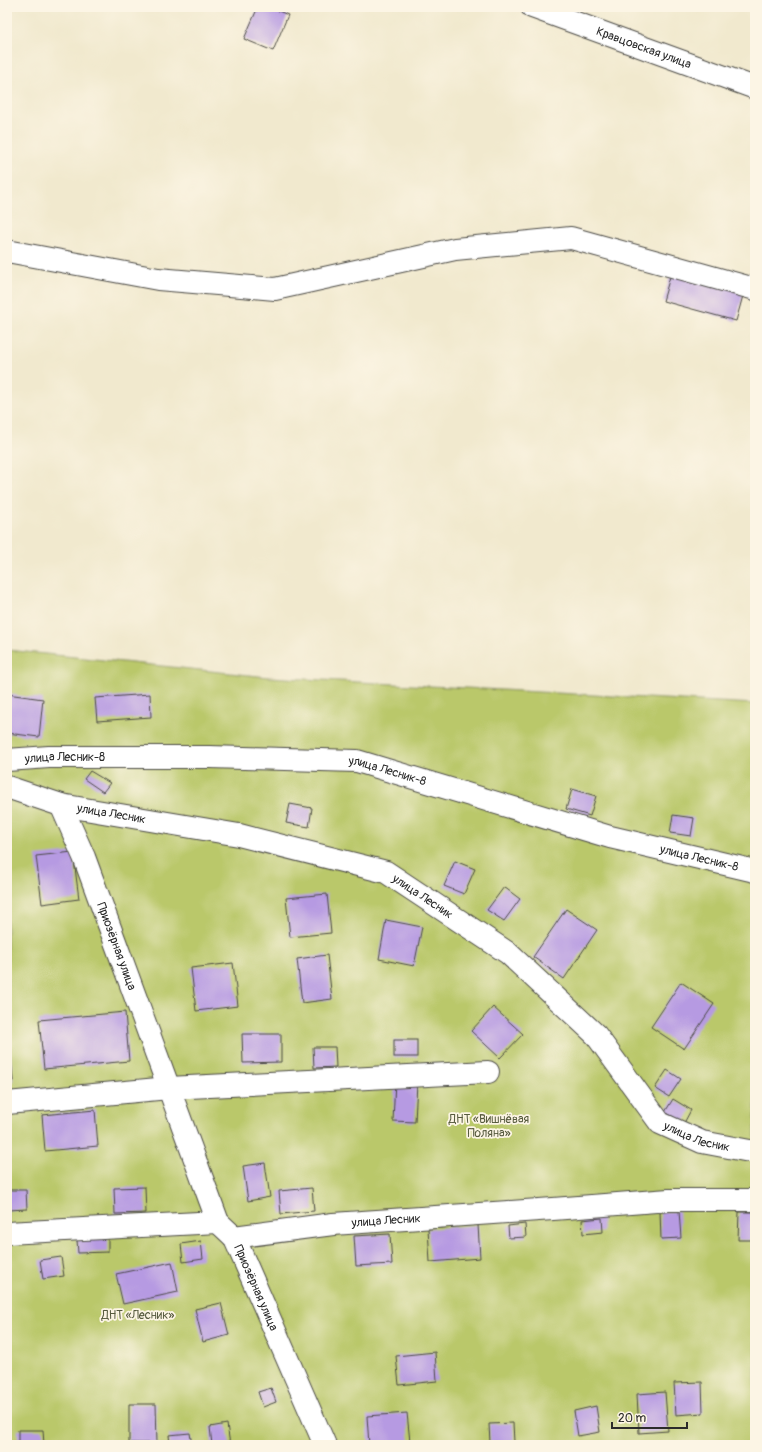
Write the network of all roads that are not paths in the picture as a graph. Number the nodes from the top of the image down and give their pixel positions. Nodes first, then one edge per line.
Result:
1 (532, 7) edge
2 (755, 88) edge
3 (7, 251) edge
4 (755, 289) edge
5 (7, 760) edge
6 (7, 788) edge
7 (62, 805) junction
8 (755, 871) edge
9 (488, 1072) dead end
10 (169, 1088) junction
11 (7, 1103) edge
12 (755, 1152) edge
13 (755, 1200) edge
14 (218, 1222) junction
15 (7, 1233) edge
16 (234, 1237) junction
17 (325, 1445) edge

1 - 2 street, Кравцовская улица
3 - 4 street
5 - 8 street, улица Лесник-8
6 - 7 street, улица Лесник
7 - 10 street, Приозёрная улица
7 - 12 street, улица Лесник
9 - 10 street
10 - 11 street
10 - 14 street, Приозёрная улица
13 - 16 street, улица Лесник
14 - 15 street
14 - 16 street, Приозёрная улица
16 - 17 street, Приозёрная улица

